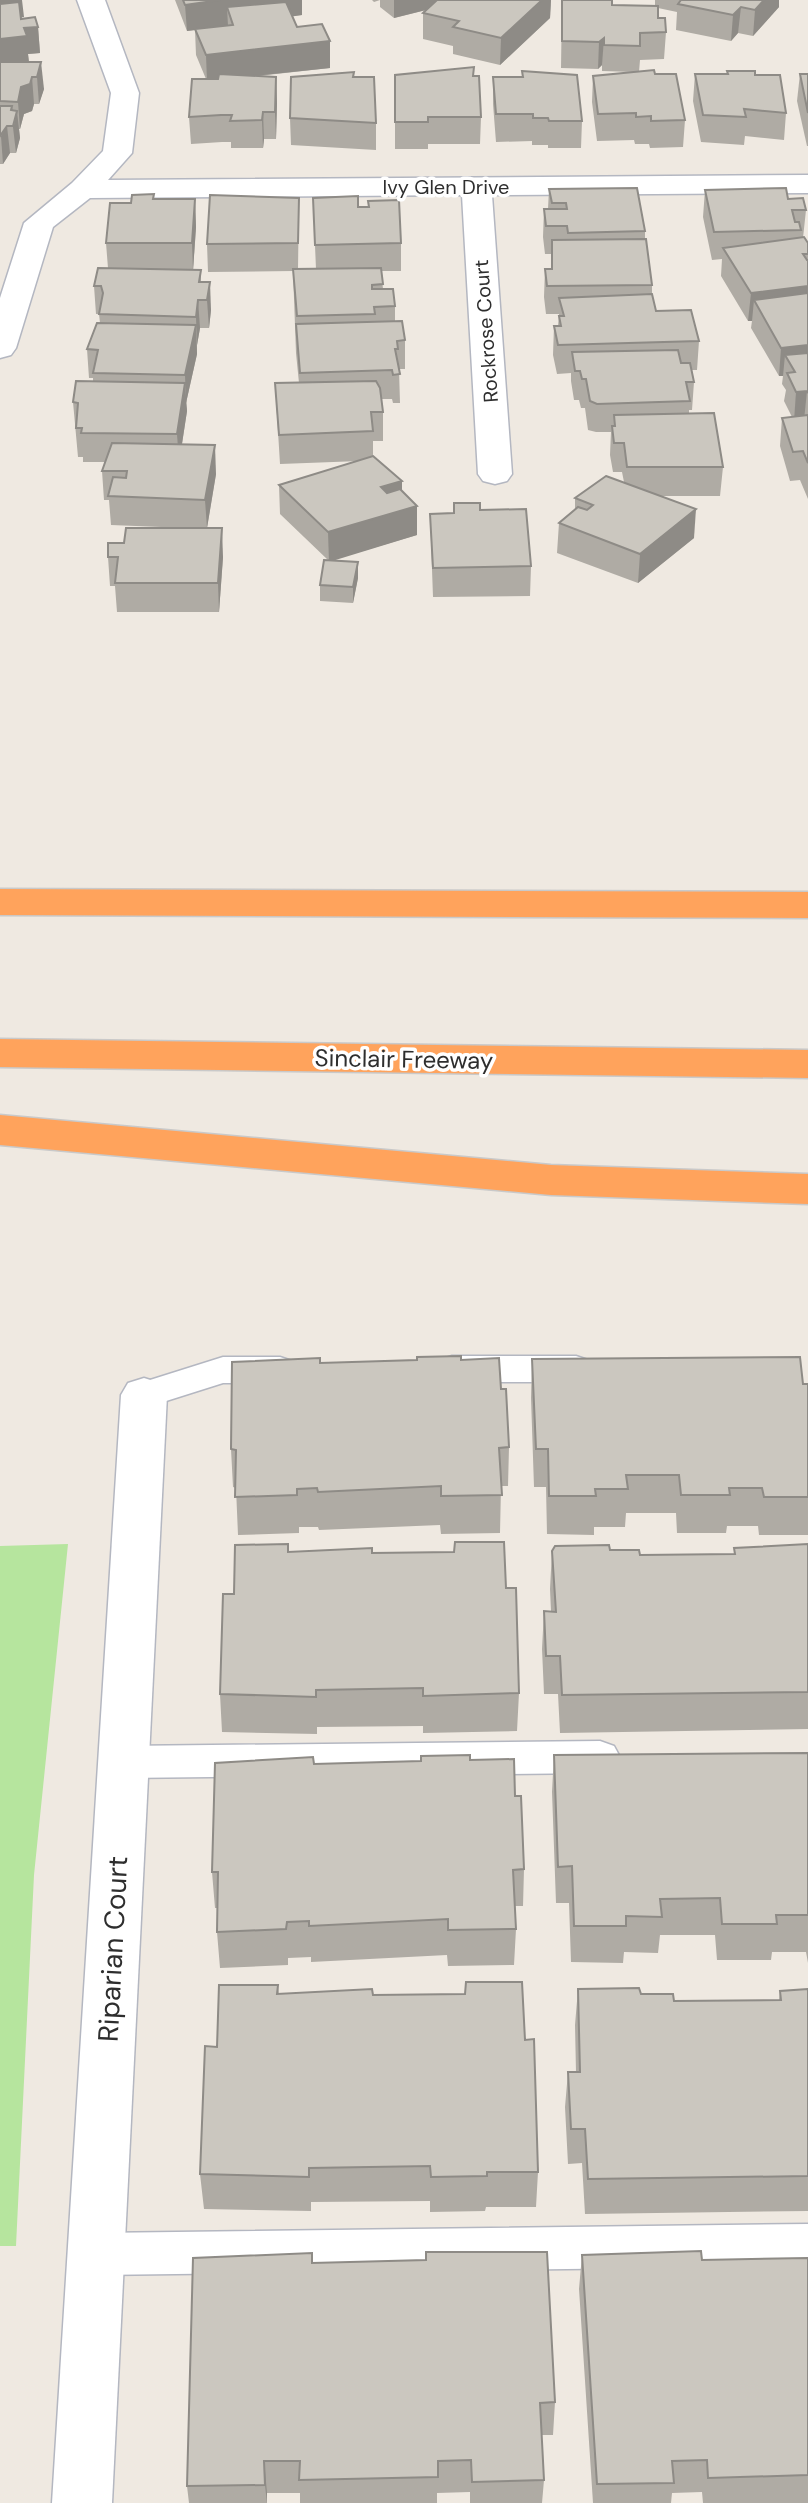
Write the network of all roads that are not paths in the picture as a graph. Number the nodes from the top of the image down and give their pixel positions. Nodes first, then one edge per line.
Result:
1 (91, 0) edge
2 (808, 184) edge
3 (476, 187) junction
4 (83, 189) junction
5 (0, 348) edge
6 (495, 474) dead end
7 (0, 902) edge
8 (808, 905) edge
9 (0, 1053) edge
10 (808, 1064) edge
11 (0, 1130) edge
12 (808, 1189) edge
13 (427, 1369) edge
14 (614, 1369) edge
15 (317, 1370) edge
16 (144, 1395) joint
17 (633, 1757) edge
18 (123, 1762) junction
19 (808, 2245) edge
20 (96, 2254) junction
21 (82, 2503) edge

1 - 4 street
2 - 3 street, Ivy Glen Drive
3 - 4 street, Ivy Glen Drive
3 - 6 street, Rockrose Court
4 - 5 street
7 - 8 highway
9 - 10 highway, Sinclair Freeway
11 - 12 highway
13 - 14 lane
15 - 16 lane
16 - 18 street, Riparian Court
17 - 18 lane
18 - 20 street, Riparian Court
19 - 20 lane
20 - 21 street, Riparian Court

